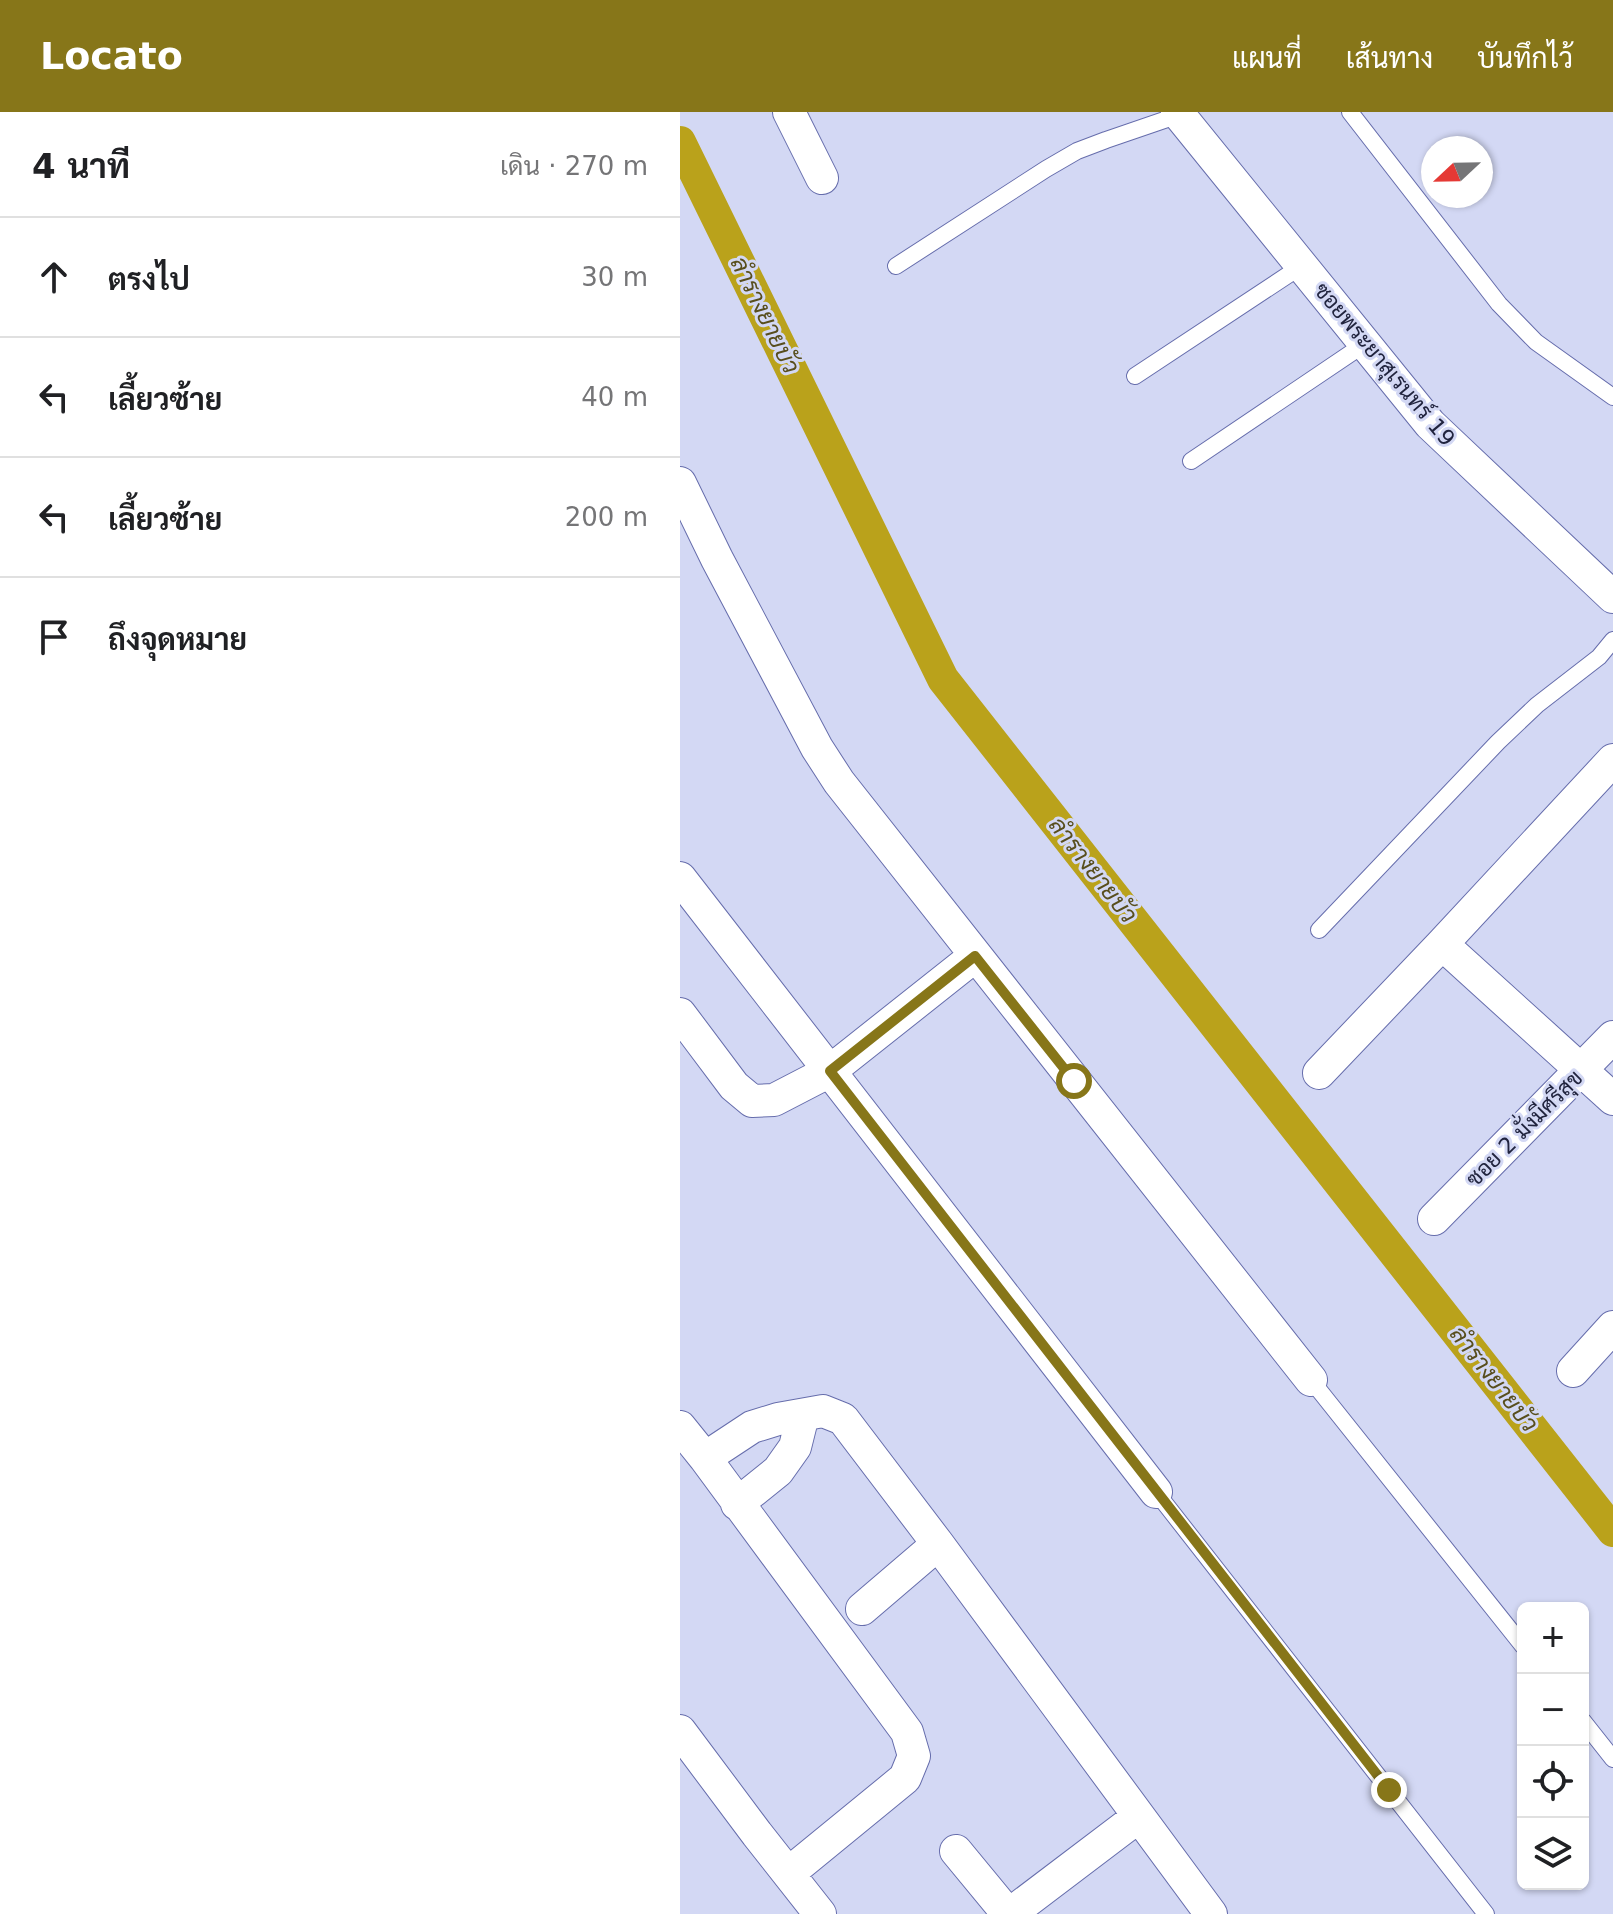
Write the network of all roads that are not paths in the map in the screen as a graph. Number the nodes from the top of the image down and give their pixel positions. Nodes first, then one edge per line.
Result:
1 (789, 112) edge
2 (1350, 112) edge
3 (1178, 114) edge
4 (822, 178) dead end
5 (1303, 265) junction
6 (896, 266) dead end
7 (1366, 343) junction
8 (1135, 376) dead end
9 (1613, 397) edge
10 (1191, 461) dead end
11 (680, 483) edge
12 (1613, 597) edge
13 (1613, 640) edge
14 (1613, 760) edge
15 (680, 878) edge
16 (1319, 930) dead end
17 (1442, 944) junction
18 (975, 956) junction
19 (680, 1014) edge
20 (1613, 1037) edge
21 (1582, 1070) junction
22 (830, 1071) junction
23 (1319, 1073) dead end
24 (1613, 1099) edge
25 (1434, 1219) dead end
26 (1613, 1327) edge
27 (1573, 1371) dead end
28 (1311, 1380) joint
29 (803, 1415) junction
30 (680, 1427) edge
31 (705, 1458) junction
32 (1156, 1492) joint
33 (737, 1504) junction
34 (938, 1544) junction
35 (862, 1609) dead end
36 (1517, 1638) edge
37 (1589, 1729) edge
38 (680, 1731) edge
39 (1613, 1759) edge
40 (1138, 1817) junction
41 (956, 1851) dead end
42 (789, 1873) junction
43 (820, 1914) edge
44 (1009, 1914) edge
45 (1211, 1914) edge
46 (1486, 1914) edge

1 - 4 street
2 - 9 lane
3 - 5 street, ซอยพระยาสุเรนทร์ 19
3 - 6 lane
5 - 7 street, ซอยพระยาสุเรนทร์ 19
5 - 8 lane
7 - 10 lane
7 - 12 street, ซอยพระยาสุเรนทร์ 19
11 - 18 street
13 - 16 lane
14 - 17 street
15 - 22 street
17 - 21 street
17 - 23 street
18 - 22 street
18 - 28 street
19 - 22 street
20 - 21 street, ซอย 2 มั่งมีศรีสุข
21 - 24 street
21 - 25 street, ซอย 2 มั่งมีศรีสุข
22 - 32 street
26 - 27 street
28 - 36 lane
29 - 31 street
29 - 33 street
29 - 34 street
30 - 31 street
31 - 33 street
32 - 46 lane
33 - 42 street
34 - 35 street
34 - 40 street
37 - 39 lane
38 - 42 street
40 - 44 street
40 - 45 street
41 - 44 street
42 - 43 street

